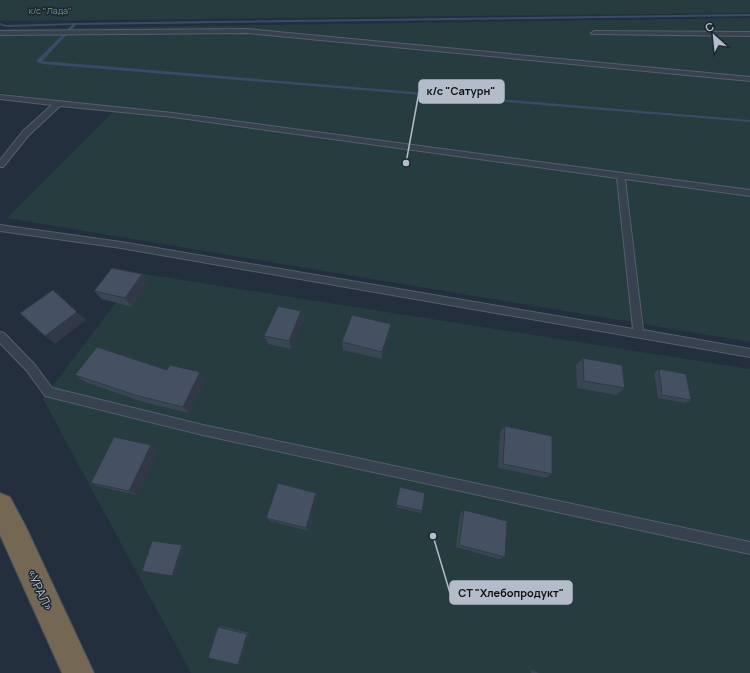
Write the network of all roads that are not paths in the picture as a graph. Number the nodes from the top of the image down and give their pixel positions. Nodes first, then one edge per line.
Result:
1 (0, 33) edge
2 (594, 33) dead end
3 (750, 34) edge
4 (750, 79) edge
5 (0, 97) edge
6 (58, 104) junction
7 (0, 165) edge
8 (621, 175) junction
9 (750, 193) edge
10 (0, 228) edge
11 (638, 333) junction
12 (0, 336) edge
13 (750, 353) edge
14 (0, 507) edge
15 (750, 548) edge
16 (78, 673) edge

1 - 4 lane
2 - 3 lane
5 - 6 lane
6 - 7 lane
6 - 8 lane
8 - 9 lane
8 - 11 lane
10 - 11 lane
11 - 13 lane
12 - 15 lane
14 - 16 highway, «УРАЛ»

